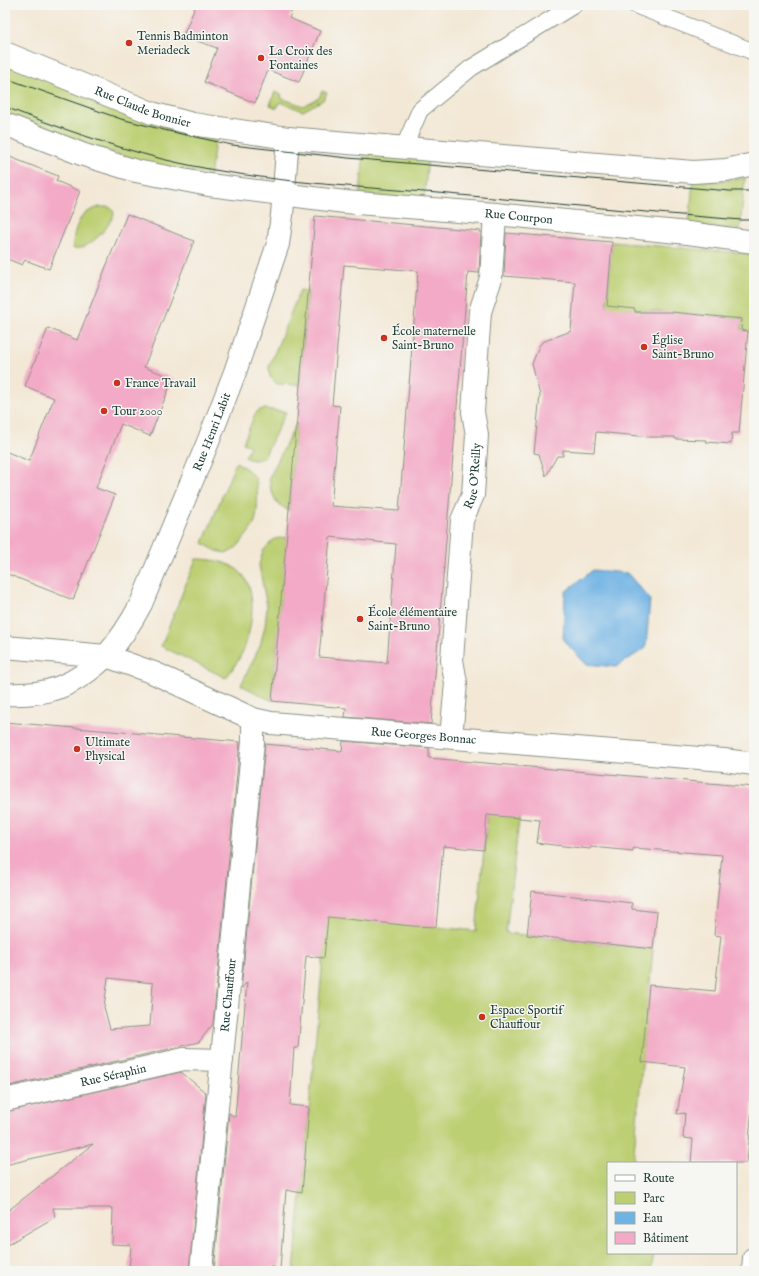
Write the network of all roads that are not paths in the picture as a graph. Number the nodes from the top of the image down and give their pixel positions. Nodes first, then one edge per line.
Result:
1 (574, 5) edge
2 (635, 5) edge
3 (754, 52) edge
4 (5, 53) edge
5 (5, 124) edge
6 (288, 138) junction
7 (404, 147) junction
8 (754, 164) edge
9 (283, 195) junction
10 (495, 214) junction
11 (754, 242) edge
12 (5, 647) edge
13 (106, 656) junction
14 (5, 694) edge
15 (253, 719) junction
16 (451, 737) junction
17 (754, 764) edge
18 (222, 1060) junction
19 (5, 1100) edge
20 (754, 1258) edge
21 (202, 1271) edge
22 (753, 1271) edge

1 - 7 lane
2 - 3 lane
4 - 6 street, Rue Claude Bonnier
5 - 9 street
6 - 7 street
6 - 9 street, Rue Henri Labit
7 - 8 street
9 - 10 street, Rue Courpon
9 - 13 street, Rue Henri Labit
10 - 11 street, Rue Courpon
10 - 16 street, Rue O'Reilly
12 - 13 street, Rue Georges Bonnac
13 - 14 street
13 - 15 street, Rue Georges Bonnac
15 - 16 street, Rue Georges Bonnac
15 - 18 street, Rue Chauffour
16 - 17 street, Rue Georges Bonnac
18 - 19 street, Rue Séraphin
18 - 21 street, Rue Chauffour
20 - 22 street

